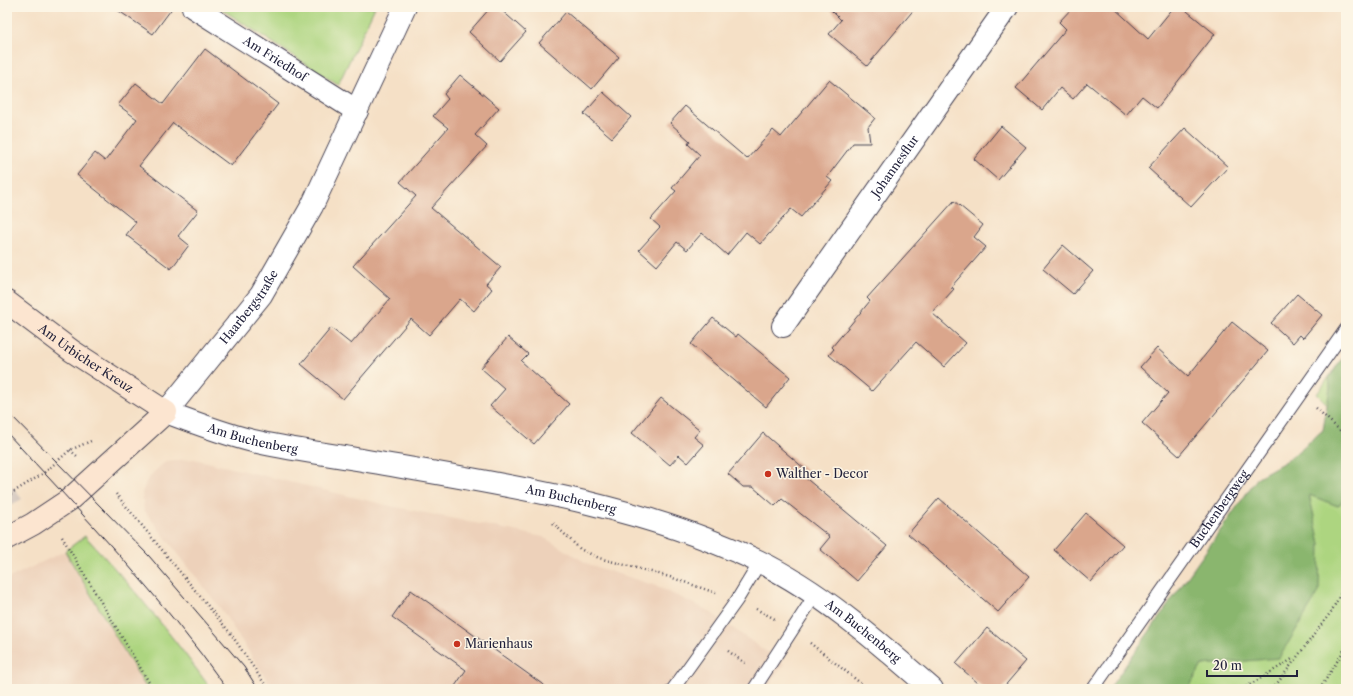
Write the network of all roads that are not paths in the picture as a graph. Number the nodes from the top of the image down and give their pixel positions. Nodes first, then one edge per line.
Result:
1 (193, 7) edge
2 (405, 7) edge
3 (1007, 7) edge
4 (357, 111) junction
5 (7, 302) edge
6 (783, 326) dead end
7 (1346, 330) edge
8 (166, 412) junction
9 (7, 538) edge
10 (760, 562) junction
11 (815, 595) junction
12 (673, 689) edge
13 (754, 689) edge
14 (932, 689) edge
15 (1093, 689) edge

1 - 4 street, Am Friedhof
2 - 4 street, Haarbergstraße
3 - 6 street, Johannesflur
4 - 8 street, Haarbergstraße
5 - 8 main road, Am Urbicher Kreuz
7 - 15 lane, Buchenbergweg
8 - 9 main road, Haarbergstraße
8 - 10 street, Am Buchenberg
10 - 11 street, Am Buchenberg
10 - 12 lane
11 - 13 lane
11 - 14 street, Am Buchenberg

